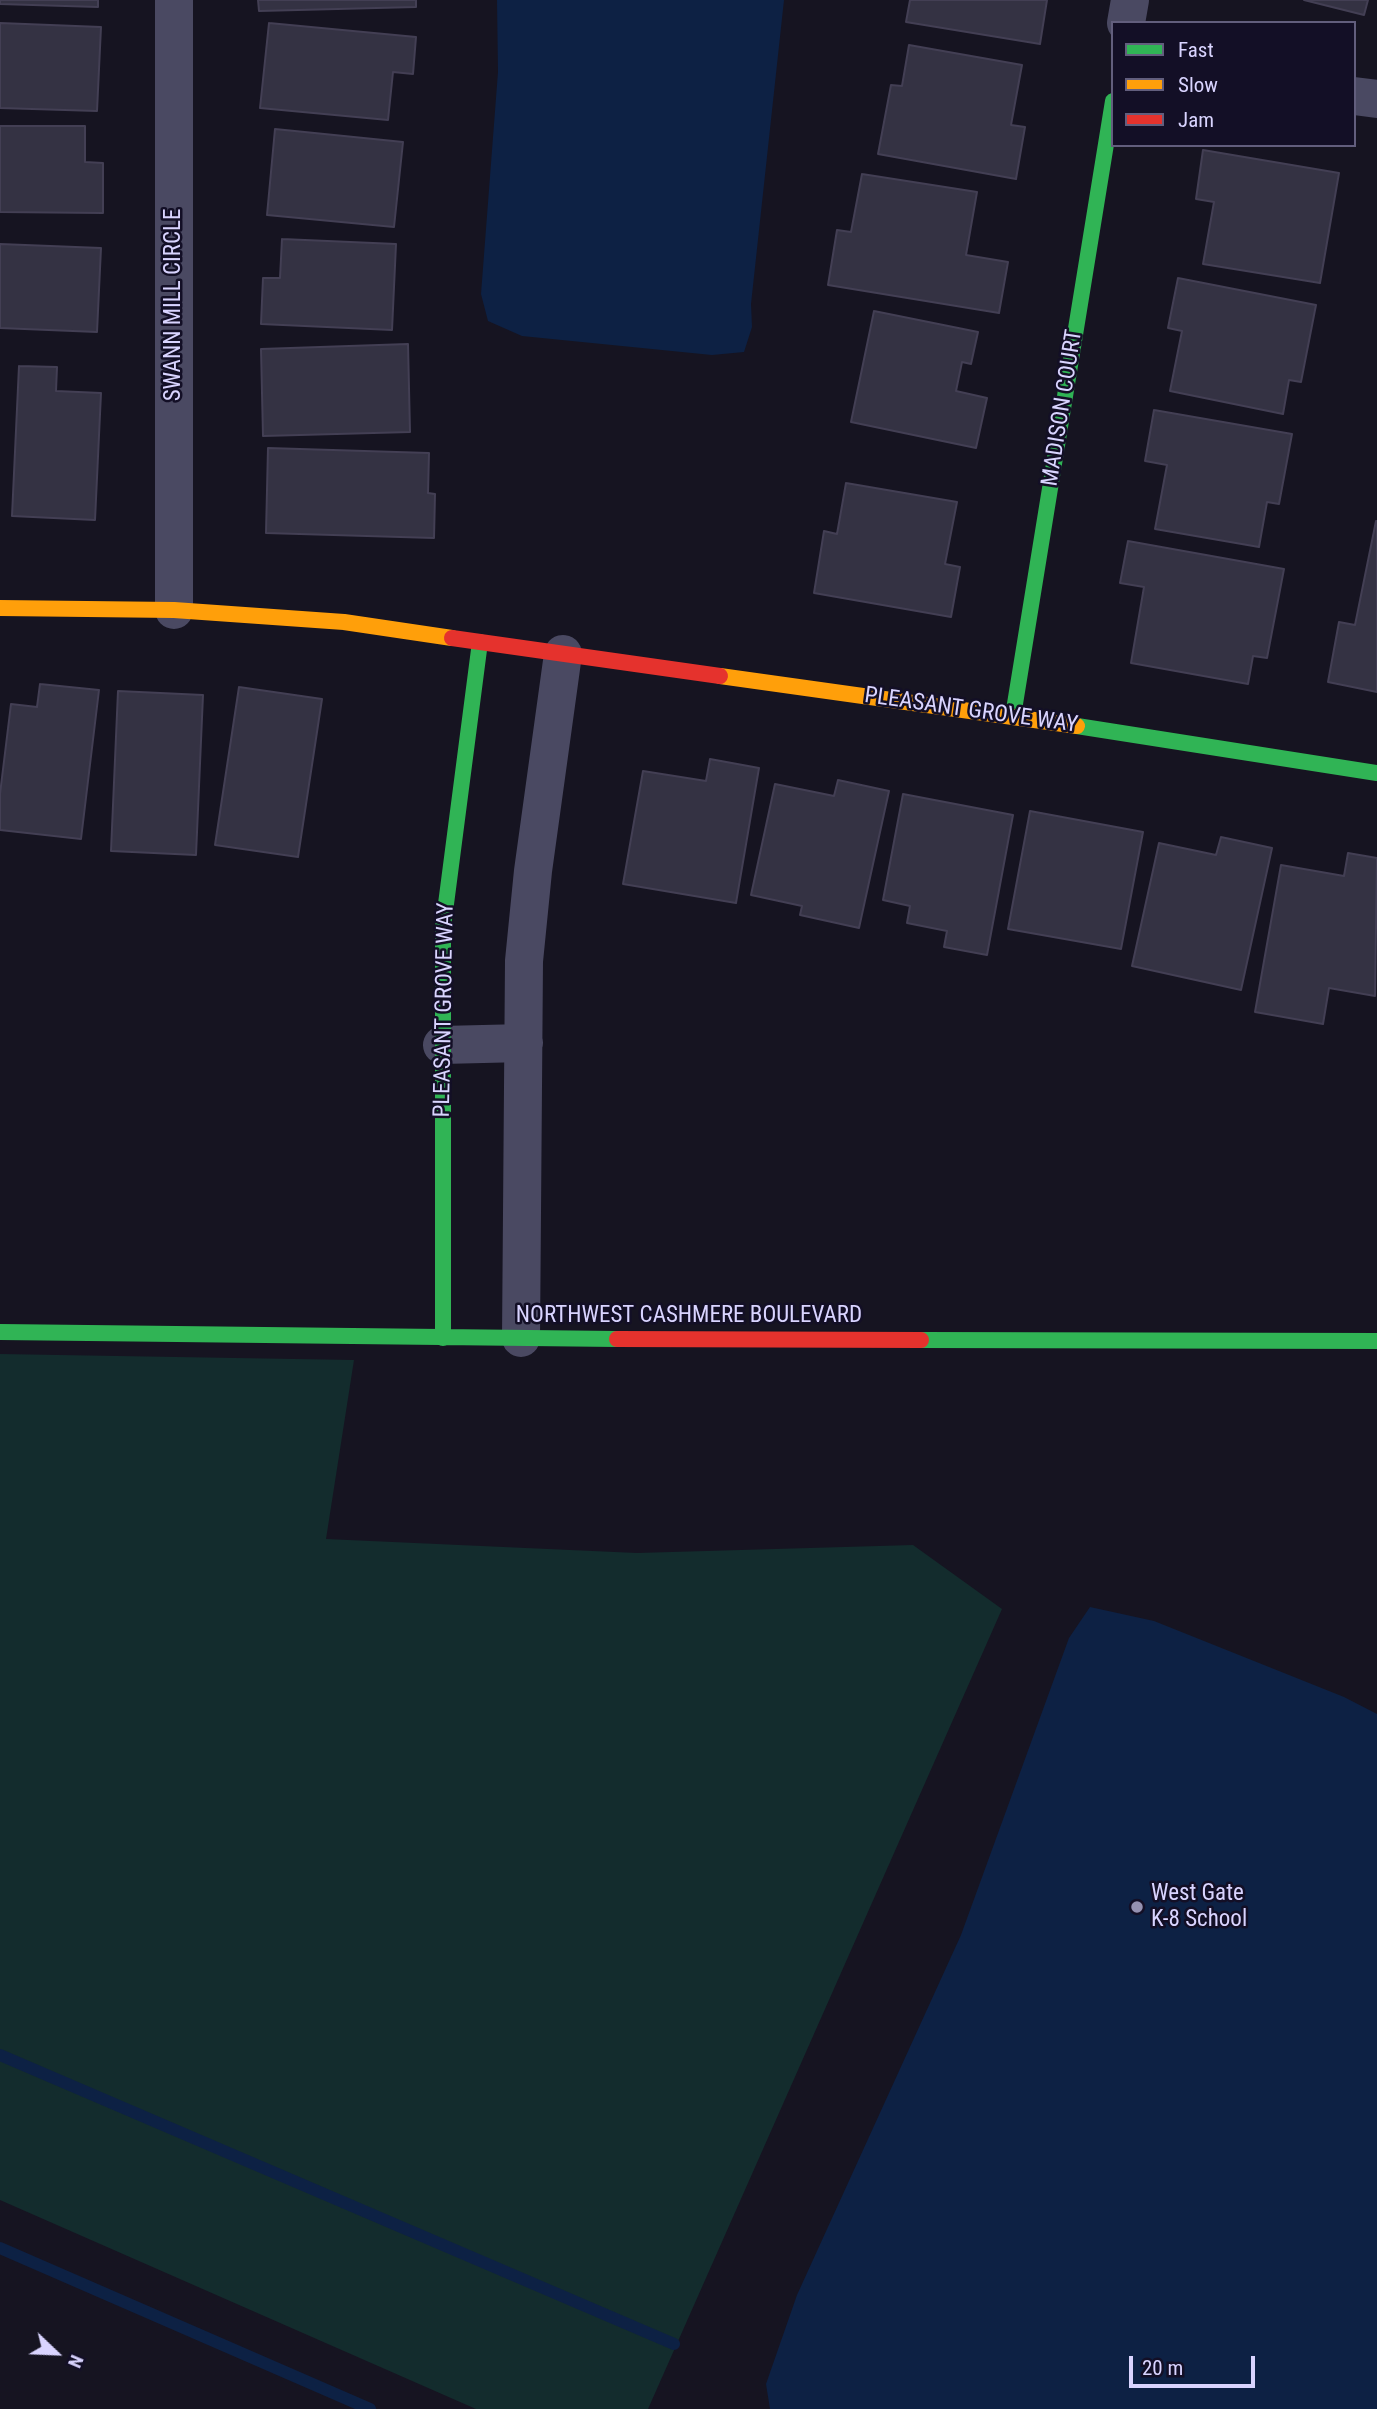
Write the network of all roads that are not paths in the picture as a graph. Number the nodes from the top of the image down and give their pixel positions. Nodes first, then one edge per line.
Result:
1 (174, 0) edge
2 (1130, 0) edge
3 (1126, 21) edge
4 (1356, 96) edge
5 (1377, 99) edge
6 (1111, 113) edge
7 (0, 608) edge
8 (174, 610) junction
9 (480, 642) junction
10 (563, 654) junction
11 (1013, 716) junction
12 (1377, 773) edge
13 (524, 1043) junction
14 (442, 1045) junction
15 (0, 1332) edge
16 (443, 1338) junction
17 (521, 1338) junction
18 (1377, 1341) edge

1 - 8 street, SWANN MILL CIRCLE
2 - 3 street
4 - 5 street
6 - 11 street, MADISON COURT
7 - 8 street, PLEASANT GROVE WAY
8 - 9 street, PLEASANT GROVE WAY
9 - 10 street, PLEASANT GROVE WAY
9 - 14 street, PLEASANT GROVE WAY
10 - 11 street, PLEASANT GROVE WAY
10 - 13 street
11 - 12 street, PLEASANT GROVE WAY
13 - 14 street
13 - 17 street
14 - 16 street, PLEASANT GROVE WAY
15 - 16 street, NORTHWEST CASHMERE BOULEVARD
16 - 17 street, NORTHWEST CASHMERE BOULEVARD
17 - 18 street, NORTHWEST CASHMERE BOULEVARD

